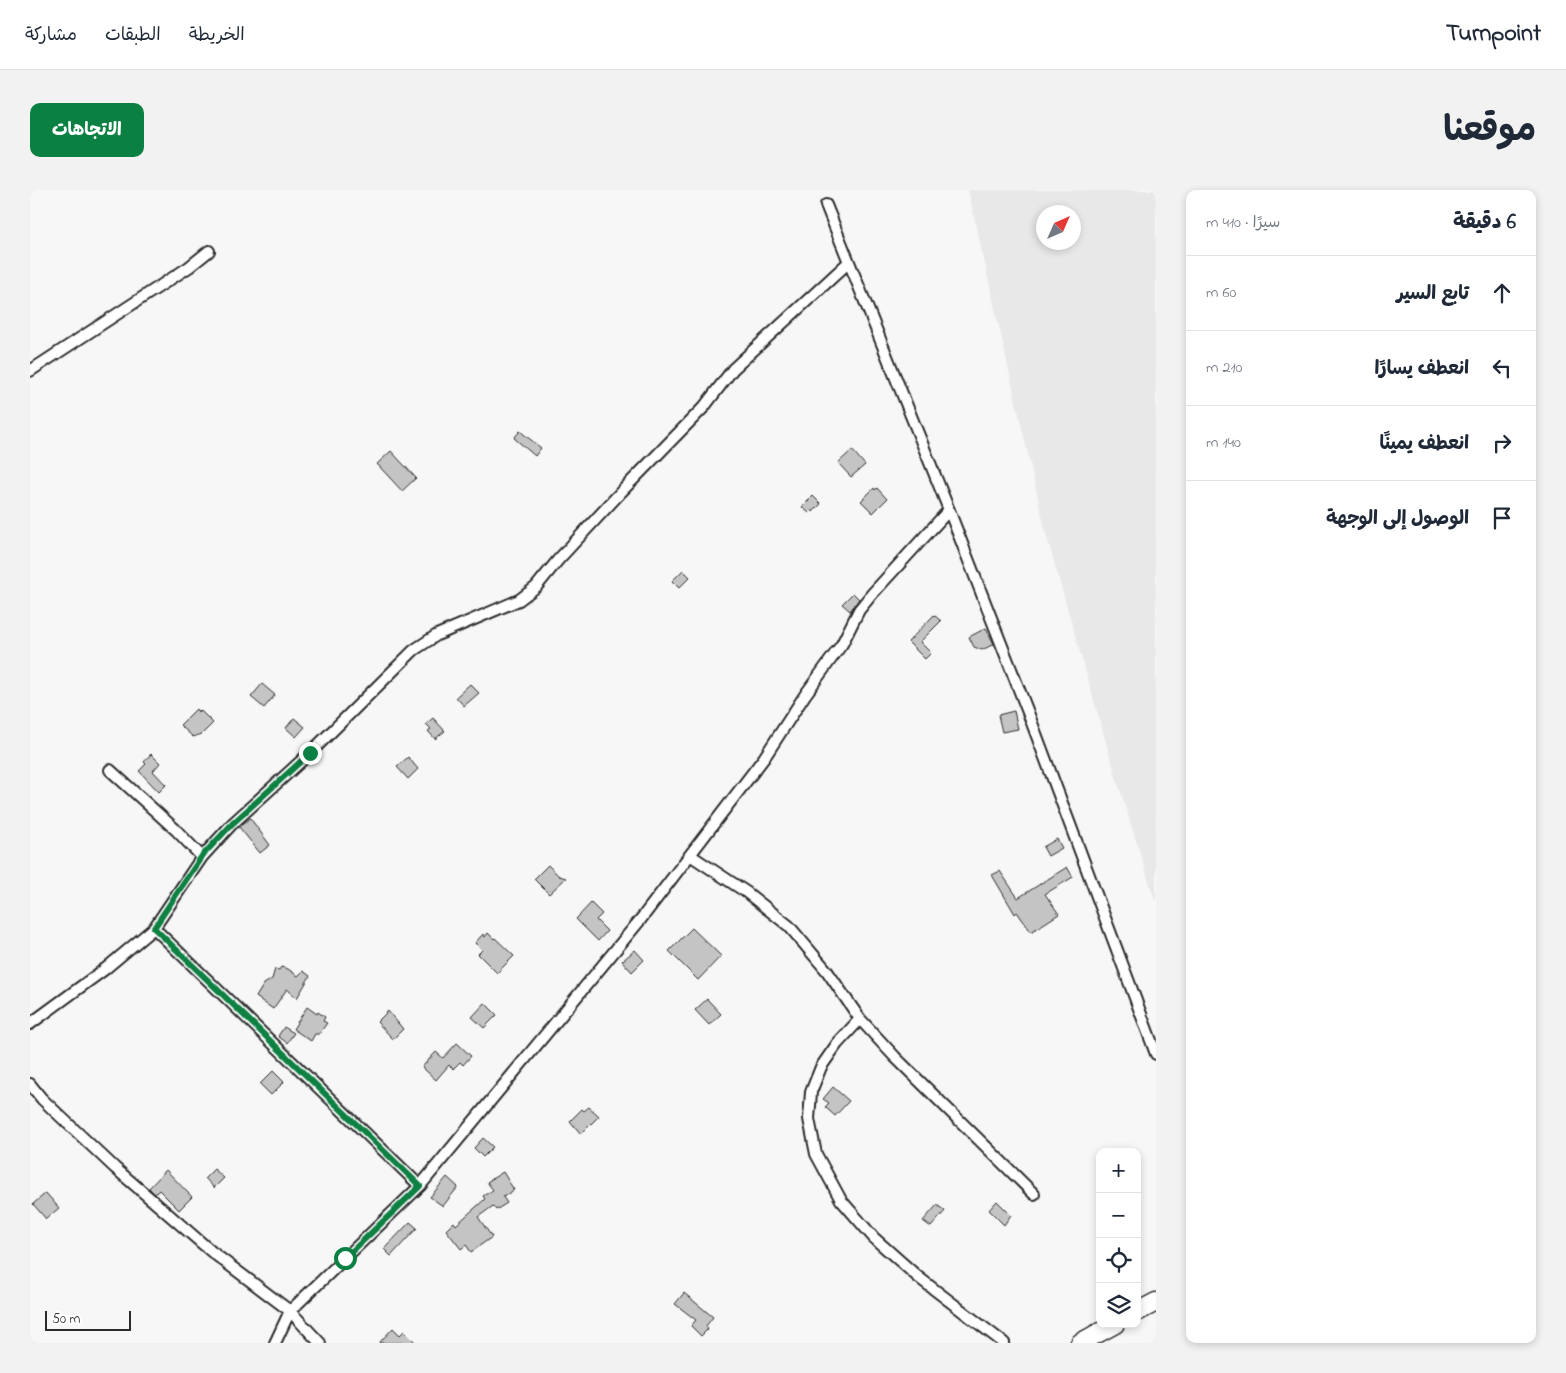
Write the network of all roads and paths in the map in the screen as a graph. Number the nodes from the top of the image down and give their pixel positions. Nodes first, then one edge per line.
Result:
1 (826, 205) dead end
2 (209, 251) dead end
3 (849, 262) junction
4 (30, 371) edge
5 (949, 510) junction
6 (110, 770) dead end
7 (690, 855) junction
8 (202, 856) junction
9 (154, 928) junction
10 (860, 1019) junction
11 (30, 1024) edge
12 (1156, 1054) edge
13 (30, 1084) edge
14 (420, 1186) junction
15 (1034, 1194) dead end
16 (1156, 1302) edge
17 (1141, 1310) edge
18 (290, 1311) junction
19 (1108, 1328) edge
20 (275, 1343) edge
21 (320, 1343) edge
22 (1004, 1343) edge
23 (1080, 1343) edge

1 - 3 street
2 - 4 street
3 - 5 street
3 - 8 street
5 - 7 street
5 - 12 street
6 - 8 street
7 - 10 street
7 - 14 street
8 - 9 street
9 - 11 street
9 - 14 street
10 - 15 street
10 - 22 street
13 - 18 street
14 - 18 street
16 - 17 highway
18 - 20 street
18 - 21 street
19 - 23 highway

